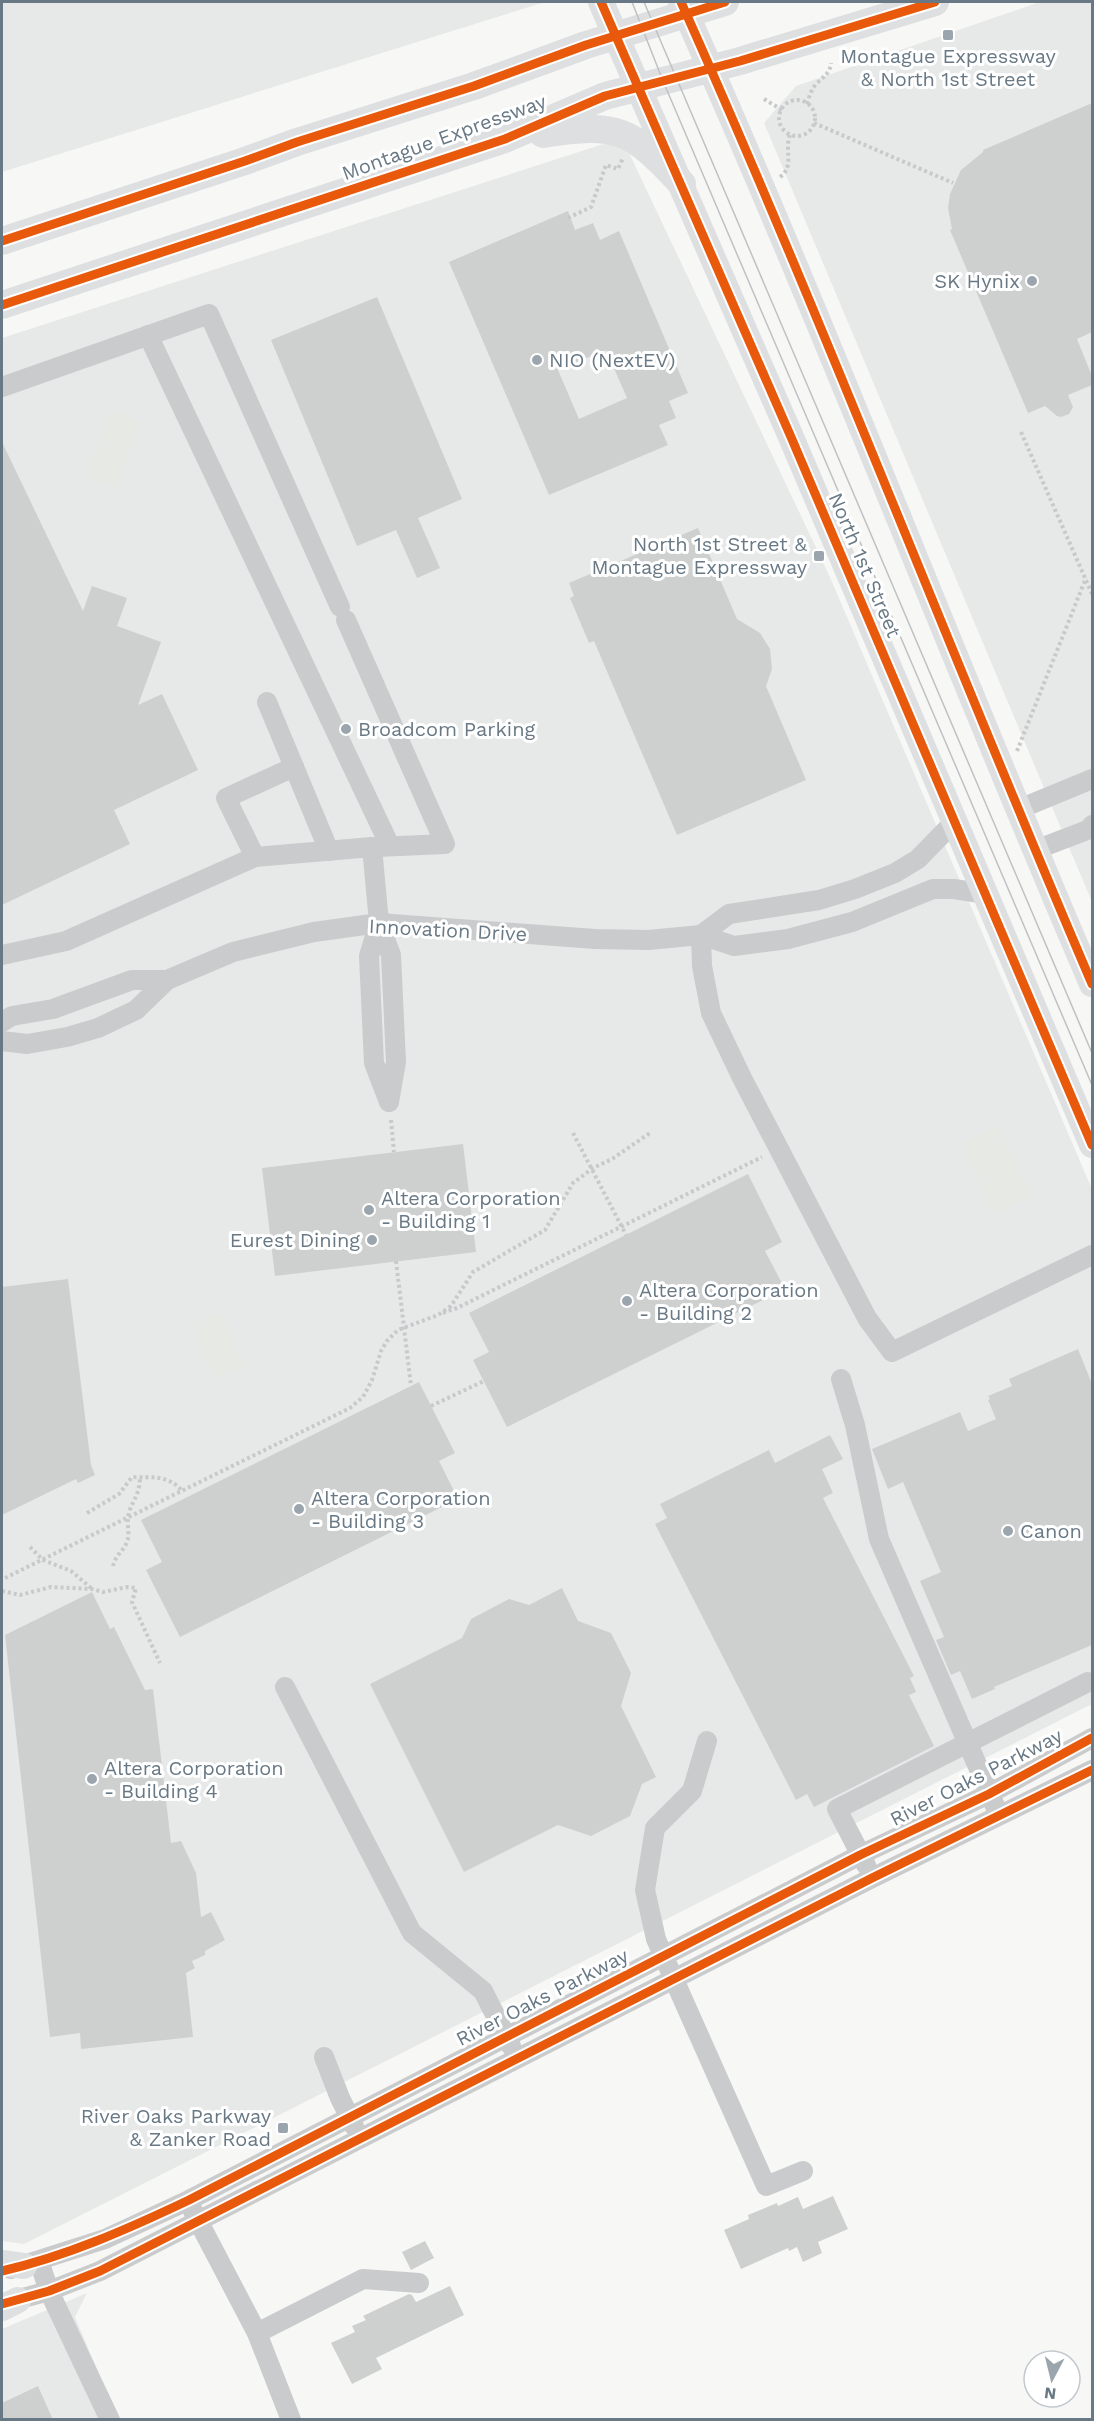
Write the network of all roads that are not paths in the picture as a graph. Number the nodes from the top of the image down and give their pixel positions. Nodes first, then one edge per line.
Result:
1 (601, 2) edge
2 (725, 2) edge
3 (936, 2) edge
4 (684, 8) edge
5 (616, 36) junction
6 (711, 69) junction
7 (638, 87) junction
8 (505, 139) junction
9 (682, 184) junction
10 (2, 241) edge
11 (2, 305) edge
12 (148, 335) junction
13 (2, 387) edge
14 (267, 702) dead end
15 (294, 767) junction
16 (1092, 779) edge
17 (1017, 810) junction
18 (955, 821) junction
19 (1092, 828) edge
20 (381, 847) junction
21 (1035, 850) junction
22 (330, 851) junction
23 (255, 857) junction
24 (986, 894) junction
25 (379, 923) junction
26 (701, 935) junction
27 (2, 955) edge
28 (167, 980) junction
29 (1092, 984) edge
30 (2, 1022) edge
31 (2, 1041) edge
32 (389, 1101) road end
33 (1092, 1145) edge
34 (1092, 1255) edge
35 (841, 1379) dead end
36 (1088, 1682) dead end
37 (285, 1687) dead end
38 (1092, 1738) edge
39 (707, 1741) dead end
40 (967, 1744) junction
41 (1092, 1770) edge
42 (989, 1794) junction
43 (1000, 1815) junction
44 (860, 1855) junction
45 (872, 1878) junction
46 (663, 1956) junction
47 (673, 1980) junction
48 (506, 2035) junction
49 (324, 2057) dead end
50 (518, 2059) junction
51 (349, 2116) junction
52 (361, 2140) junction
53 (803, 2171) dead end
54 (189, 2200) junction
55 (198, 2223) junction
56 (17, 2265) edge
57 (419, 2283) dead end
58 (49, 2291) junction
59 (7, 2304) edge
60 (257, 2333) junction
61 (110, 2420) edge
62 (291, 2420) edge

1 - 5 main road, North 1st Street
2 - 4 highway, Montague Expressway
3 - 6 highway, Montague Expressway
4 - 5 highway, Montague Expressway
4 - 6 main road
5 - 7 main road, North 1st Street
5 - 10 highway, Montague Expressway
6 - 7 highway, Montague Expressway
6 - 17 main road
7 - 8 highway, Montague Expressway
7 - 9 main road, North 1st Street
8 - 9 highway
8 - 11 highway, Montague Expressway
9 - 18 main road, North 1st Street
12 - 13 street
12 - 20 street
12 - 20 street
14 - 15 street
15 - 22 street
15 - 23 street
16 - 17 street
17 - 21 main road
18 - 24 main road, North 1st Street
18 - 26 street
19 - 21 street
20 - 22 street
20 - 25 street
21 - 29 main road
22 - 23 street
23 - 27 street
24 - 26 street, Innovation Drive
24 - 33 main road, North 1st Street
25 - 26 street, Innovation Drive
25 - 28 street, Innovation Drive
25 - 32 street
26 - 34 street
28 - 30 street, Innovation Drive
28 - 31 street, Innovation Drive
35 - 40 street
36 - 40 street
37 - 48 street
38 - 42 street, River Oaks Parkway
39 - 46 street
40 - 42 street
40 - 44 street
41 - 43 street
42 - 43 street
42 - 44 street, River Oaks Parkway
43 - 45 street
44 - 45 street
44 - 46 street, River Oaks Parkway
45 - 47 street
46 - 47 street
46 - 48 street, River Oaks Parkway
47 - 50 street
47 - 53 street
48 - 50 street
48 - 51 street, River Oaks Parkway
49 - 51 street
50 - 52 street
51 - 52 street
51 - 54 street, River Oaks Parkway
52 - 55 street
54 - 55 street
54 - 56 street, River Oaks Parkway
55 - 58 street
55 - 60 street
56 - 58 street
57 - 60 street
58 - 59 street
58 - 61 street
60 - 62 street

